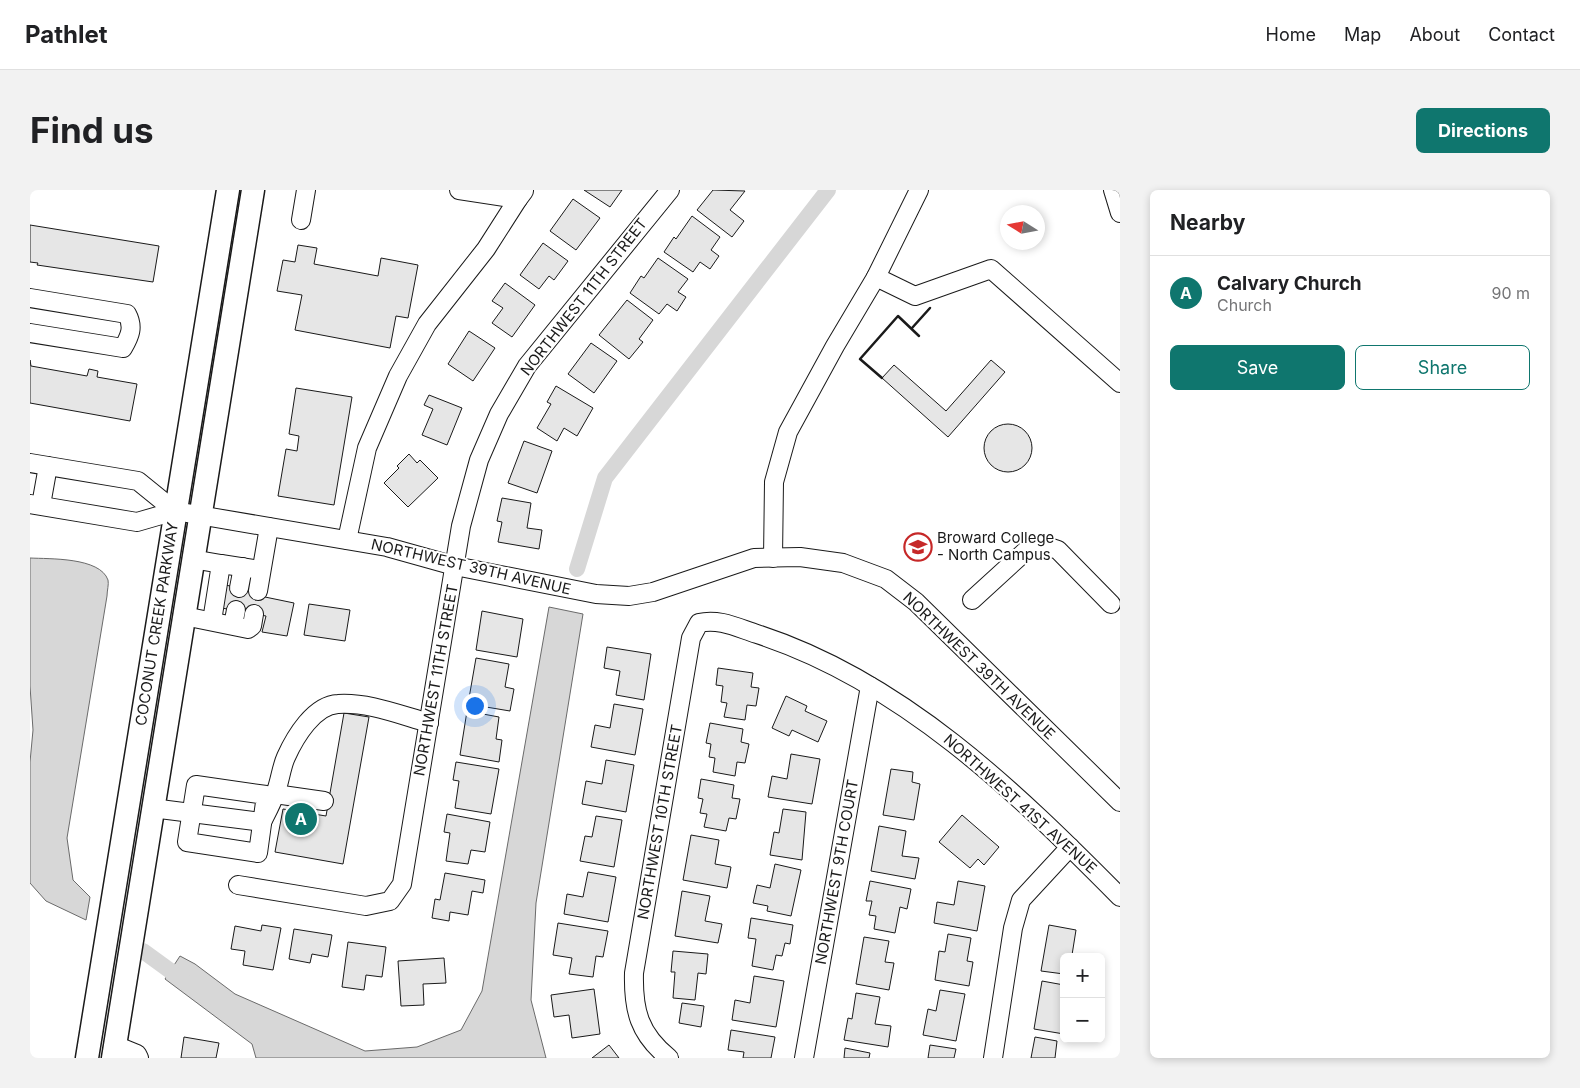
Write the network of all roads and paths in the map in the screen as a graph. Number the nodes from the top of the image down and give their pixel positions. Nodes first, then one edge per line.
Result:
1 (228, 190) edge
2 (253, 190) edge
3 (306, 190) edge
4 (459, 190) edge
5 (670, 190) edge
6 (919, 190) edge
7 (1112, 190) edge
8 (521, 195) edge
9 (1120, 213) edge
10 (301, 220) dead end
11 (876, 276) junction
12 (30, 298) edge
13 (30, 333) edge
14 (1120, 383) edge
15 (30, 463) edge
16 (48, 466) junction
17 (36, 505) edge
18 (176, 511) junction
19 (199, 515) junction
20 (269, 527) junction
21 (347, 540) junction
22 (773, 558) junction
23 (192, 559) junction
24 (221, 564) junction
25 (455, 566) junction
26 (243, 567) junction
27 (261, 570) junction
28 (239, 588) dead end
29 (258, 591) dead end
30 (972, 600) dead end
31 (1111, 604) dead end
32 (254, 614) dead end
33 (184, 616) junction
34 (212, 621) junction
35 (699, 623) joint
36 (870, 686) junction
37 (429, 723) junction
38 (275, 794) junction
39 (324, 801) dead end
40 (1120, 802) edge
41 (152, 808) junction
42 (192, 812) junction
43 (262, 822) junction
44 (1070, 847) junction
45 (238, 885) dead end
46 (1120, 896) edge
47 (114, 1051) edge
48 (87, 1058) edge
49 (138, 1058) edge
50 (670, 1058) edge
51 (804, 1058) edge
52 (993, 1058) edge

1 - 18 main road, COCONUT CREEK PARKWAY
2 - 19 main road, COCONUT CREEK PARKWAY
3 - 10 street
4 - 8 street
5 - 25 street, NORTHWEST 11TH STREET
6 - 11 street
7 - 9 street
8 - 21 street
11 - 14 street
11 - 22 street
12 - 13 street
15 - 16 street
16 - 17 street
16 - 18 street
17 - 18 street
18 - 19 street, NORTHWEST 39TH AVENUE
18 - 48 main road, COCONUT CREEK PARKWAY
19 - 20 street, NORTHWEST 39TH AVENUE
19 - 23 main road, COCONUT CREEK PARKWAY
20 - 21 street, NORTHWEST 39TH AVENUE
20 - 27 street
21 - 25 street, NORTHWEST 39TH AVENUE
22 - 25 street, NORTHWEST 39TH AVENUE
22 - 40 street, NORTHWEST 39TH AVENUE
23 - 24 street
23 - 33 main road, COCONUT CREEK PARKWAY
24 - 26 street
24 - 34 street
25 - 37 street, NORTHWEST 11TH STREET
26 - 27 street
26 - 28 street
27 - 29 street
30 - 31 street
32 - 34 street
33 - 34 street
33 - 41 main road, COCONUT CREEK PARKWAY
35 - 36 street, NORTHWEST 41ST AVENUE
35 - 50 street, NORTHWEST 10TH STREET
36 - 44 street, NORTHWEST 41ST AVENUE
36 - 51 street, NORTHWEST 9TH COURT
37 - 38 street
37 - 45 street, NORTHWEST 11TH STREET
38 - 39 street
38 - 43 street
41 - 42 street
41 - 47 main road, COCONUT CREEK PARKWAY
42 - 43 street
42 - 43 street
42 - 43 street
44 - 46 street, NORTHWEST 41ST AVENUE
44 - 52 street
47 - 49 street

